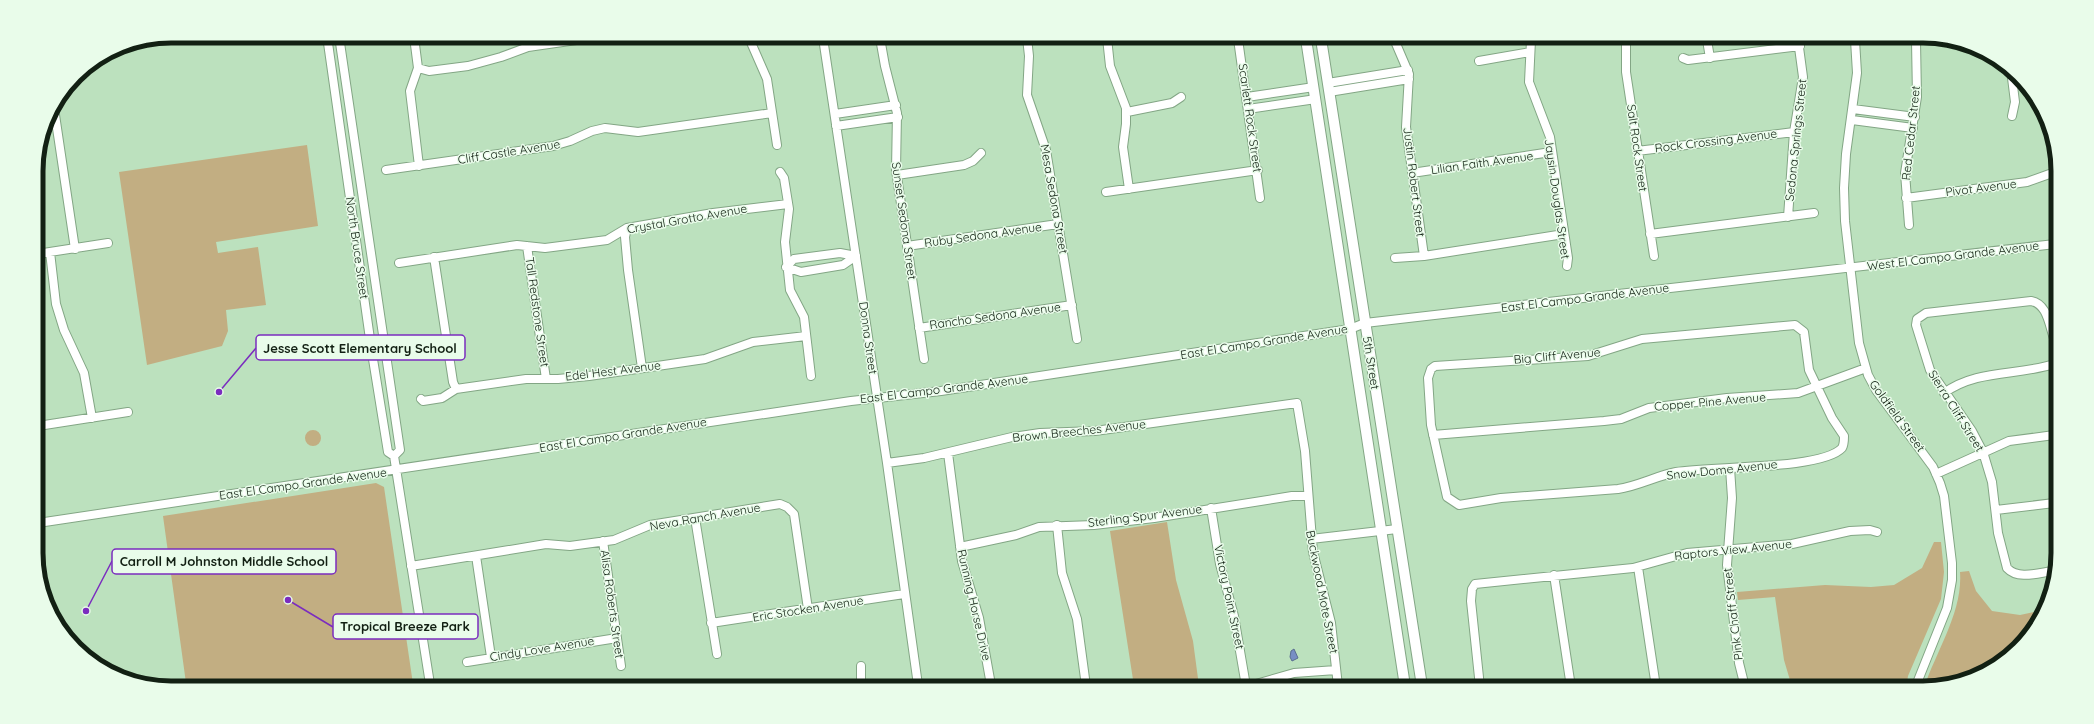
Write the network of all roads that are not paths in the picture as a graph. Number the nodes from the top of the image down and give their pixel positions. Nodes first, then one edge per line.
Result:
1 (328, 43) edge
2 (340, 43) edge
3 (415, 43) edge
4 (527, 43) edge
5 (556, 43) edge
6 (751, 43) edge
7 (824, 43) edge
8 (881, 43) edge
9 (1027, 43) edge
10 (1108, 43) edge
11 (1239, 43) edge
12 (1307, 43) edge
13 (1308, 43) edge
14 (1322, 43) edge
15 (1396, 43) edge
16 (1531, 43) edge
17 (1626, 43) edge
18 (1708, 43) edge
19 (1799, 43) edge
20 (1855, 43) edge
21 (1916, 43) edge
22 (528, 47) junction
23 (1530, 52) junction
24 (1683, 58) dead end
25 (1710, 58) junction
26 (1479, 61) dead end
27 (418, 68) junction
28 (1408, 70) junction
29 (2012, 78) edge
30 (1409, 79) junction
31 (1314, 87) junction
32 (1328, 87) junction
33 (1181, 97) dead end
34 (1246, 97) junction
35 (1316, 98) junction
36 (896, 105) junction
37 (1248, 109) junction
38 (1853, 109) junction
39 (1127, 112) junction
40 (772, 113) junction
41 (835, 114) junction
42 (55, 116) edge
43 (2012, 116) dead end
44 (898, 117) junction
45 (1915, 117) junction
46 (1852, 120) junction
47 (836, 126) junction
48 (1913, 128) junction
49 (1794, 132) junction
50 (1336, 136) junction
51 (777, 145) dead end
52 (1637, 151) junction
53 (1551, 152) junction
54 (981, 153) dead end
55 (419, 166) junction
56 (386, 170) dead end
57 (1258, 170) junction
58 (780, 172) dead end
59 (1412, 173) junction
60 (2051, 173) edge
61 (897, 175) junction
62 (1129, 189) junction
63 (1106, 192) dead end
64 (1260, 198) dead end
65 (1906, 198) junction
66 (788, 204) junction
67 (1814, 213) dead end
68 (1788, 216) junction
69 (1058, 224) junction
70 (1909, 225) dead end
71 (627, 228) junction
72 (1564, 234) junction
73 (1650, 234) junction
74 (108, 243) dead end
75 (2051, 244) edge
76 (527, 246) junction
77 (907, 246) junction
78 (75, 249) junction
79 (50, 252) junction
80 (43, 253) edge
81 (856, 256) junction
82 (1424, 256) junction
83 (1654, 256) dead end
84 (434, 258) junction
85 (1395, 258) dead end
86 (399, 263) dead end
87 (1567, 266) dead end
88 (786, 267) junction
89 (1851, 268) junction
90 (1072, 305) junction
91 (1365, 323) junction
92 (919, 328) junction
93 (1350, 328) junction
94 (2051, 332) edge
95 (806, 336) junction
96 (1078, 339) dead end
97 (924, 359) dead end
98 (2051, 365) edge
99 (642, 368) junction
100 (1866, 368) junction
101 (811, 376) dead end
102 (546, 378) junction
103 (1817, 387) junction
104 (456, 389) junction
105 (1944, 393) junction
106 (877, 398) junction
107 (421, 399) dead end
108 (1297, 403) joint
109 (128, 412) dead end
110 (92, 418) junction
111 (43, 425) edge
112 (1433, 435) junction
113 (2051, 435) edge
114 (948, 452) junction
115 (1983, 452) junction
116 (394, 456) junction
117 (887, 463) junction
118 (1730, 468) junction
119 (396, 470) junction
120 (1936, 474) junction
121 (1308, 496) junction
122 (2051, 504) edge
123 (1211, 508) junction
124 (1996, 510) junction
125 (695, 518) junction
126 (43, 522) edge
127 (1057, 525) junction
128 (1397, 529) junction
129 (1382, 530) junction
130 (1877, 532) dead end
131 (1311, 539) junction
132 (603, 542) junction
133 (960, 547) junction
134 (1728, 549) junction
135 (476, 556) junction
136 (411, 566) junction
137 (1638, 567) junction
138 (2050, 572) edge
139 (1554, 575) junction
140 (904, 594) junction
141 (808, 609) junction
142 (711, 623) junction
143 (617, 638) junction
144 (717, 654) dead end
145 (490, 657) junction
146 (467, 662) dead end
147 (621, 666) dead end
148 (861, 666) dead end
149 (1336, 670) junction
150 (430, 681) edge
151 (861, 681) edge
152 (917, 681) edge
153 (990, 681) edge
154 (1085, 681) edge
155 (1246, 681) edge
156 (1265, 681) edge
157 (1337, 681) edge
158 (1404, 681) edge
159 (1421, 681) edge
160 (1479, 681) edge
161 (1570, 681) edge
162 (1655, 681) edge
163 (1743, 681) edge
164 (1918, 681) edge

1 - 116 street, North Bruce Street
2 - 116 street, North Bruce Street
3 - 27 street
4 - 22 street
5 - 22 street
6 - 40 street
7 - 41 street, Donna Street
8 - 36 street, Sunset Sedona Street
9 - 69 street, Mesa Sedona Street
10 - 39 street
11 - 34 street, Scarlett Rock Street
12 - 31 main road, 5th Street
13 - 32 main road
14 - 32 main road, 5th Street
15 - 28 street, Justin Robert Street
16 - 23 street, Jaysin Douglas Street
17 - 52 street, Salt Rock Street
18 - 25 street
19 - 25 street
19 - 49 street, Sedona Springs Street
20 - 38 street, Goldfield Street
21 - 45 street, Red Cedar Street
22 - 27 street
23 - 26 street
23 - 53 street, Jaysin Douglas Street
24 - 25 street
27 - 55 street
28 - 30 street, Justin Robert Street
28 - 32 street
29 - 43 street
30 - 32 street
30 - 59 street, Justin Robert Street
31 - 34 street
31 - 35 main road, 5th Street
31 - 50 main road
32 - 50 main road, 5th Street
33 - 39 street
34 - 37 street, Scarlett Rock Street
35 - 37 street
35 - 93 main road, 5th Street
36 - 41 street
36 - 44 street, Sunset Sedona Street
37 - 57 street, Scarlett Rock Street
38 - 45 street
38 - 46 street, Goldfield Street
39 - 62 street
40 - 51 street
40 - 55 street, Cliff Castle Avenue
41 - 47 street, Donna Street
42 - 78 street
44 - 47 street
44 - 61 street, Sunset Sedona Street
45 - 48 street, Red Cedar Street
46 - 48 street
46 - 89 street, Goldfield Street
47 - 81 street, Donna Street
48 - 65 street, Red Cedar Street
49 - 52 street, Rock Crossing Avenue
49 - 68 street, Sedona Springs Street
50 - 91 main road, 5th Street
52 - 73 street, Salt Rock Street
53 - 59 street, Lilian Faith Avenue
53 - 72 street, Jaysin Douglas Street
54 - 61 street
55 - 56 street, Cliff Castle Avenue
57 - 62 street
57 - 64 street, Scarlett Rock Street
58 - 66 street
59 - 82 street, Justin Robert Street
60 - 65 street, Pivot Avenue
61 - 77 street, Sunset Sedona Street
62 - 63 street
65 - 70 street, Red Cedar Street
66 - 71 street, Crystal Grotto Avenue
66 - 88 street
67 - 68 street
68 - 73 street
69 - 77 street, Ruby Sedona Avenue
69 - 90 street, Mesa Sedona Street
71 - 76 street, Crystal Grotto Avenue
71 - 99 street
72 - 82 street
72 - 87 street, Jaysin Douglas Street
73 - 83 street, Salt Rock Street
74 - 78 street
75 - 89 street, West El Campo Grande Avenue
76 - 84 street, Crystal Grotto Avenue
76 - 102 street, Tall Redstone Street
77 - 92 street, Sunset Sedona Street
78 - 79 street
79 - 80 street
79 - 110 street
81 - 88 street
81 - 88 street
81 - 106 street, Donna Street
82 - 85 street
84 - 86 street, Crystal Grotto Avenue
84 - 104 street
88 - 95 street
89 - 91 street, East El Campo Grande Avenue
89 - 100 street, Goldfield Street
90 - 92 street, Rancho Sedona Avenue
90 - 96 street, Mesa Sedona Street
91 - 93 street, East El Campo Grande Avenue
91 - 128 main road, 5th Street
92 - 97 street, Sunset Sedona Street
93 - 106 street, East El Campo Grande Avenue
93 - 129 main road, 5th Street
94 - 105 street, Sierra Cliff Street
95 - 99 street, Edel Hest Avenue
95 - 101 street
98 - 105 street
99 - 102 street, Edel Hest Avenue
100 - 103 street, Copper Pine Avenue
100 - 120 street, Goldfield Street
102 - 104 street, Edel Hest Avenue
103 - 112 street, Copper Pine Avenue
103 - 112 street, Big Cliff Avenue
103 - 118 street, Snow Dome Avenue
104 - 107 street, Edel Hest Avenue
105 - 115 street, Sierra Cliff Street
106 - 117 street, Donna Street
106 - 119 street, East El Campo Grande Avenue
108 - 114 street, Brown Breeches Avenue
108 - 121 street, Buckwood Mote Street
109 - 110 street
110 - 111 street
112 - 118 street, Snow Dome Avenue
113 - 115 street
114 - 117 street, Brown Breeches Avenue
114 - 133 street, Running Horse Drive
115 - 120 street
115 - 124 street, Sierra Cliff Street
116 - 119 street, North Bruce Street
117 - 140 street, Donna Street
118 - 134 street, Pink Chaff Street
119 - 126 street, East El Campo Grande Avenue
119 - 136 street, North Bruce Street
120 - 164 street, Goldfield Street
121 - 123 street, Sterling Spur Avenue
121 - 131 street, Buckwood Mote Street
122 - 124 street
123 - 127 street, Sterling Spur Avenue
123 - 155 street, Victory Point Street
124 - 138 street, Sierra Cliff Street
125 - 132 street, Neva Ranch Avenue
125 - 141 street, Neva Ranch Avenue
125 - 142 street
127 - 133 street, Sterling Spur Avenue
127 - 154 street
128 - 129 street
128 - 159 main road, 5th Street
129 - 131 street
129 - 158 main road, 5th Street
130 - 134 street, Raptors View Avenue
131 - 149 street, Buckwood Mote Street
132 - 135 street, Neva Ranch Avenue
132 - 143 street, Alisa Roberts Street
133 - 153 street, Running Horse Drive
134 - 137 street, Raptors View Avenue
134 - 163 street, Pink Chaff Street
135 - 136 street, Neva Ranch Avenue
135 - 145 street
136 - 150 street, North Bruce Street
137 - 139 street, Raptors View Avenue
137 - 162 street
139 - 160 street, Raptors View Avenue
139 - 161 street
140 - 141 street, Eric Stocken Avenue
140 - 152 street, Donna Street
141 - 142 street, Eric Stocken Avenue
142 - 144 street
143 - 145 street, Cindy Love Avenue
143 - 147 street, Alisa Roberts Street
145 - 146 street, Cindy Love Avenue
148 - 151 street
149 - 156 street
149 - 157 street, Buckwood Mote Street

